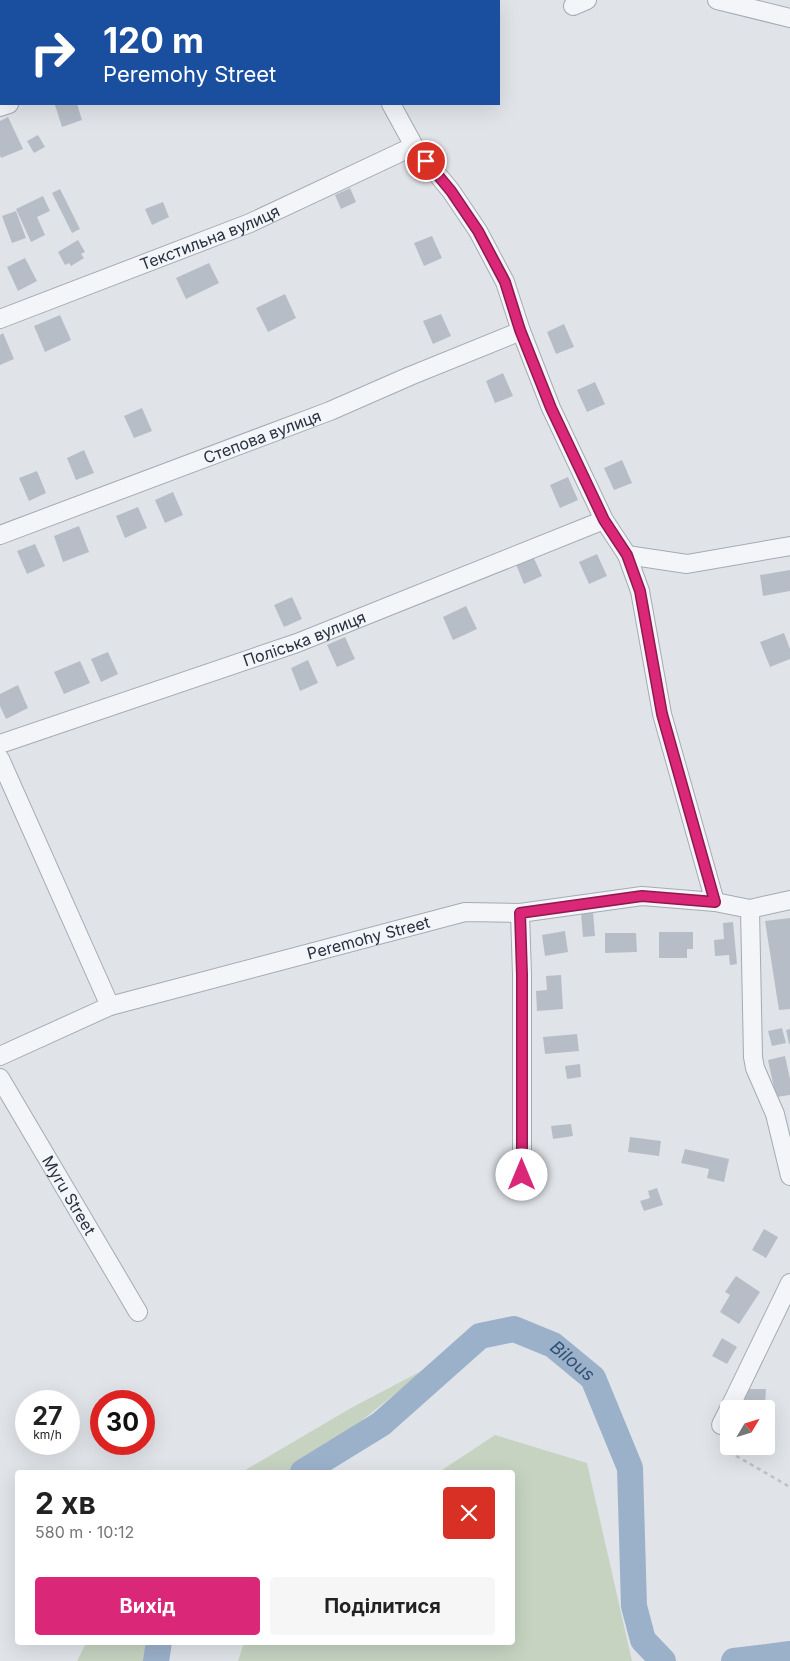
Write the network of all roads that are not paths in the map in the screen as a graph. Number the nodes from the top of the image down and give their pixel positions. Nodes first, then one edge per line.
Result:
1 (717, 0) edge
2 (790, 18) edge
3 (392, 105) edge
4 (414, 146) junction
5 (0, 319) edge
6 (520, 330) junction
7 (604, 520) junction
8 (0, 535) edge
9 (790, 546) edge
10 (627, 555) junction
11 (0, 744) edge
12 (0, 759) edge
13 (790, 900) edge
14 (715, 902) junction
15 (750, 909) junction
16 (520, 913) junction
17 (110, 1006) junction
18 (0, 1056) edge
19 (0, 1078) edge
20 (522, 1175) dead end
21 (790, 1176) edge
22 (790, 1282) edge
23 (138, 1312) dead end
24 (733, 1400) edge

1 - 2 street
3 - 4 street
4 - 5 street, Текстильна вулиця
4 - 6 street
6 - 7 street
6 - 8 street, Степова вулиця
7 - 10 street
7 - 11 street, Поліська вулиця
9 - 10 street
10 - 14 street
12 - 17 street
13 - 15 street, Peremohy Street
14 - 15 street, Peremohy Street
14 - 16 street, Peremohy Street
15 - 21 street
16 - 17 street, Peremohy Street
16 - 20 street
17 - 18 street, Peremohy Street
19 - 23 street, Myru Street
22 - 24 street

